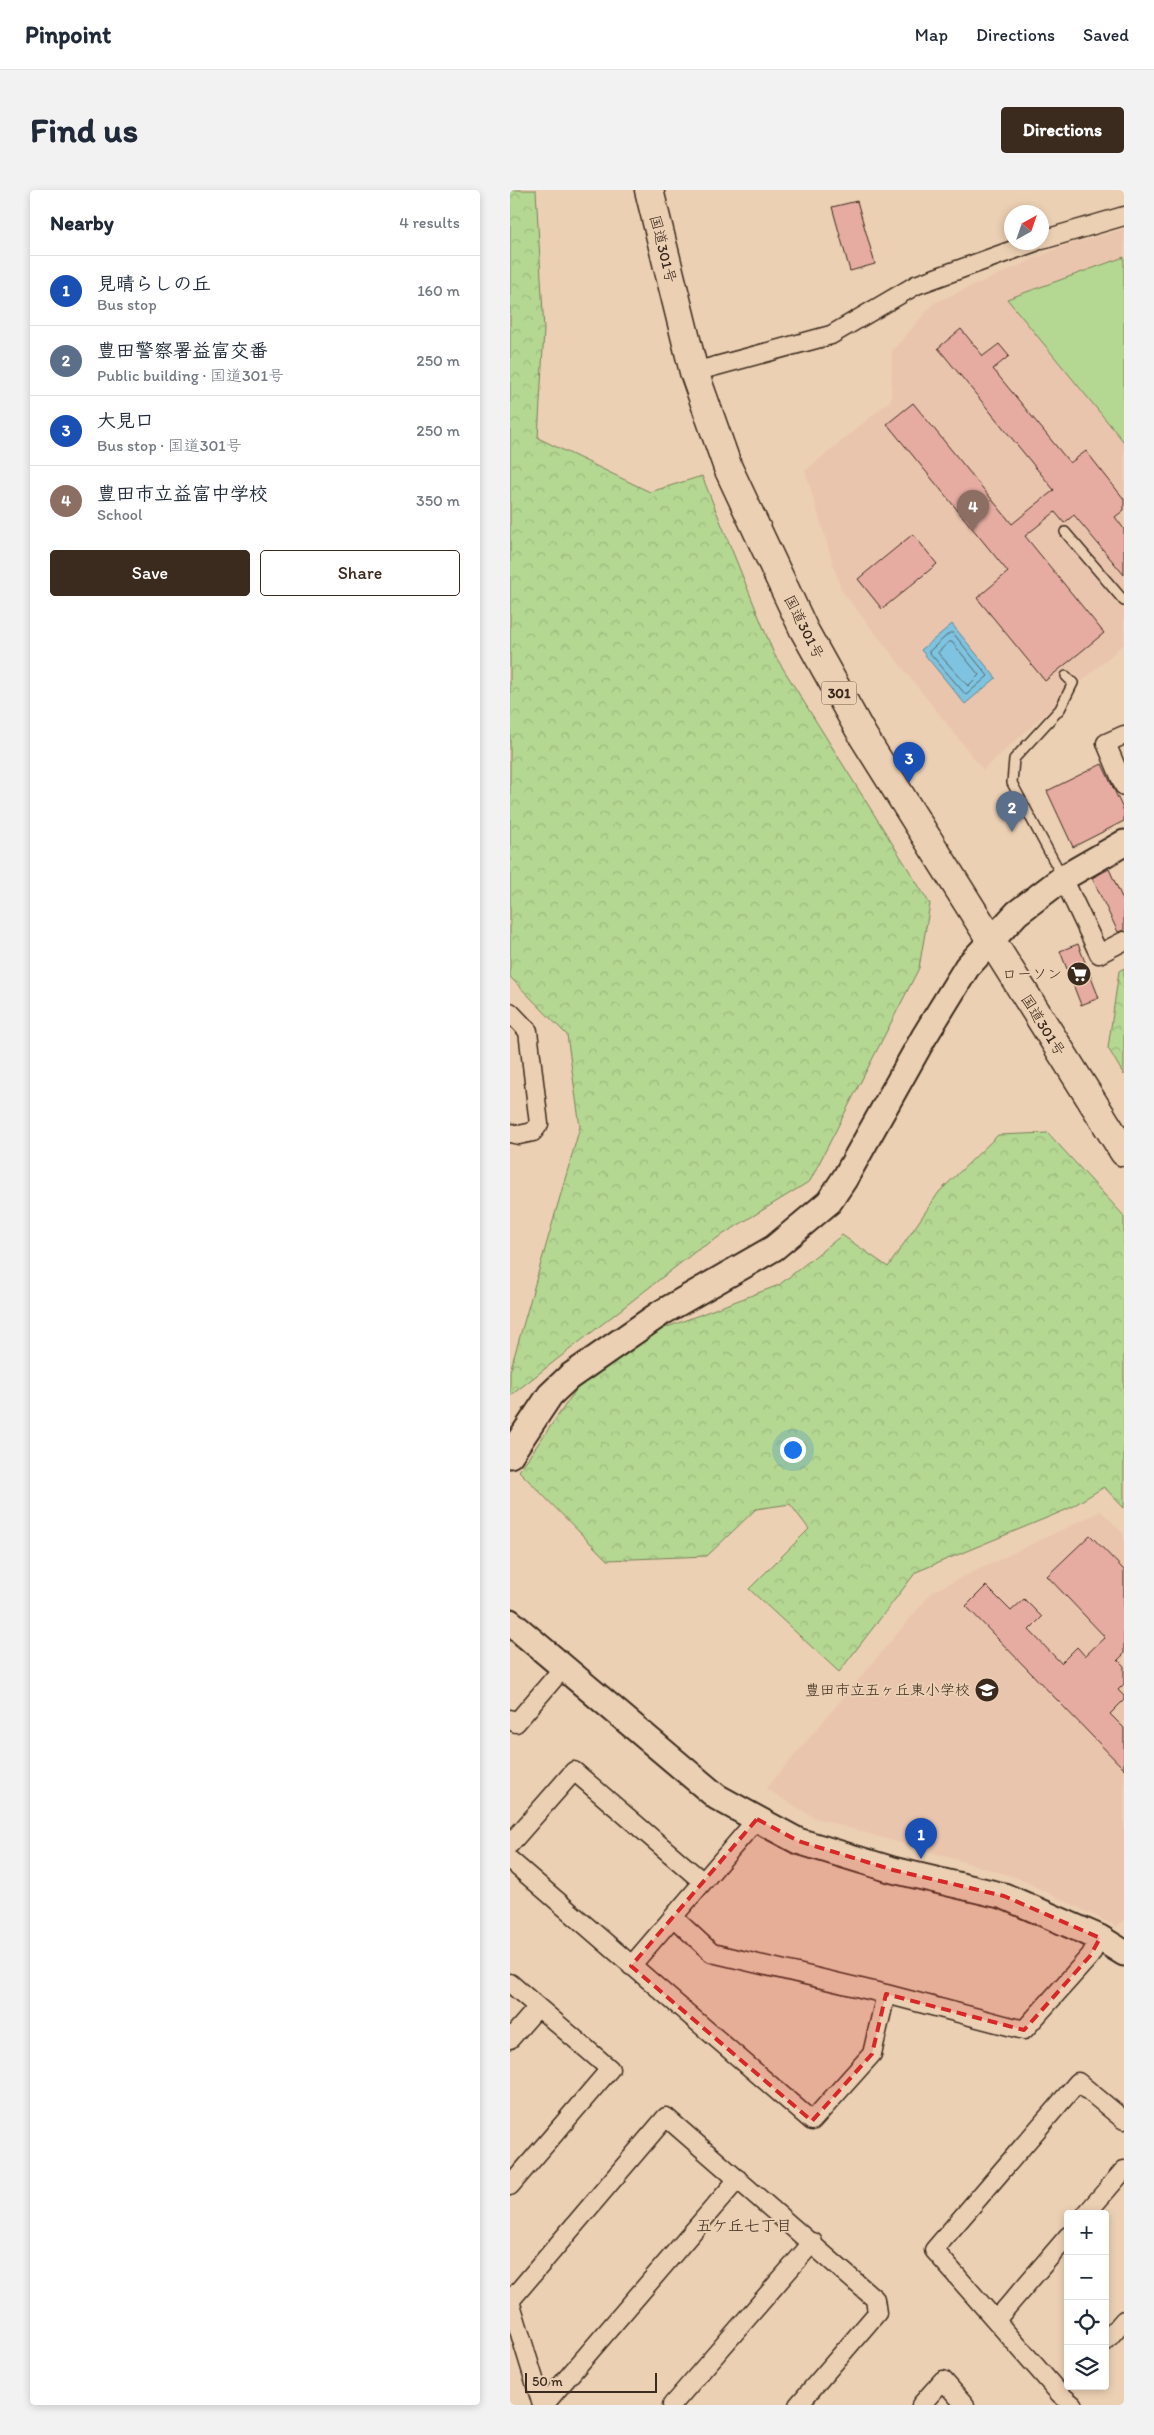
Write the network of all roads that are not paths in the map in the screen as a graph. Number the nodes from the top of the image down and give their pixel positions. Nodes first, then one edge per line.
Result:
1 (648, 190) edge
2 (1124, 216) edge
3 (1049, 238) edge
4 (1013, 250) edge
5 (694, 372) junction
6 (1066, 532) dead end
7 (1124, 601) edge
8 (1066, 676) dead end
9 (1124, 735) edge
10 (1124, 786) edge
11 (1124, 843) edge
12 (1063, 878) junction
13 (991, 940) junction
14 (1124, 941) edge
15 (510, 1012) edge
16 (510, 1133) edge
17 (1124, 1152) edge
18 (510, 1455) edge
19 (510, 1622) edge
20 (563, 1668) junction
21 (510, 1719) edge
22 (757, 1819) junction
23 (510, 1844) edge
24 (510, 1860) edge
25 (703, 1882) junction
26 (673, 1917) junction
27 (1100, 1938) junction
28 (1124, 1953) edge
29 (631, 1966) junction
30 (510, 1983) edge
31 (886, 1994) junction
32 (538, 2007) junction
33 (510, 2039) edge
34 (1124, 2120) edge
35 (1124, 2170) edge
36 (738, 2179) junction
37 (510, 2186) edge
38 (1089, 2210) edge
39 (1064, 2241) edge
40 (812, 2242) junction
41 (996, 2320) junction
42 (1124, 2320) edge
43 (1109, 2337) edge
44 (1067, 2395) edge
45 (543, 2405) edge
46 (672, 2405) edge
47 (798, 2405) edge
48 (921, 2405) edge
49 (965, 2405) edge

1 - 5 highway, 国道301号 / 301
2 - 3 street
4 - 5 street
5 - 13 highway, 国道301号 / 301
6 - 7 lane
8 - 12 lane
9 - 10 street
11 - 12 street
12 - 13 street
12 - 14 street
13 - 17 highway, 国道301号 / 301
13 - 18 street
15 - 16 street
19 - 20 street
20 - 21 street
20 - 22 street
22 - 25 street
22 - 27 street
23 - 25 street
24 - 29 street
25 - 26 street
26 - 29 street
26 - 31 street
27 - 28 street
27 - 31 street
29 - 31 street
30 - 32 street
32 - 33 street
32 - 37 street
34 - 41 street
35 - 38 street
36 - 40 street
36 - 45 street
36 - 45 street
39 - 41 street
40 - 46 street
40 - 47 street
41 - 44 street
42 - 43 street
48 - 49 street

